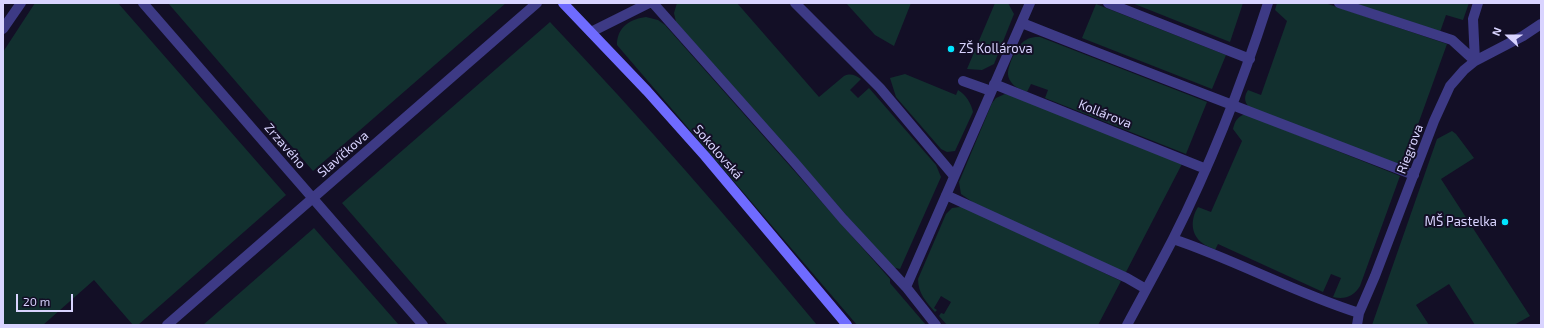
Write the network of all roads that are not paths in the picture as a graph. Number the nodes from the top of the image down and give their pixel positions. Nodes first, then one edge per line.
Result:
1 (21, 3) edge
2 (143, 3) edge
3 (537, 3) edge
4 (563, 3) edge
5 (649, 3) edge
6 (653, 3) edge
7 (795, 3) edge
8 (1030, 3) edge
9 (1108, 3) edge
10 (1268, 3) edge
11 (1339, 3) edge
12 (1478, 3) edge
13 (1022, 23) junction
14 (1541, 24) edge
15 (3, 29) edge
16 (591, 32) junction
17 (1250, 59) junction
18 (1474, 62) junction
19 (963, 80) dead end
20 (993, 87) junction
21 (1232, 106) junction
22 (1206, 169) junction
23 (1414, 175) junction
24 (954, 176) junction
25 (946, 195) junction
26 (313, 198) junction
27 (1173, 239) junction
28 (906, 287) junction
29 (1146, 289) junction
30 (1359, 313) junction
31 (167, 325) edge
32 (423, 325) edge
33 (847, 325) edge
34 (936, 325) edge
35 (1127, 325) edge
36 (1357, 325) edge

1 - 15 street
2 - 26 street, Zrzavého
3 - 26 street, Slavíčkova
4 - 16 street, Sokolovská
5 - 16 street
6 - 28 street
7 - 24 street
8 - 13 street
9 - 17 street
10 - 17 street
11 - 18 street
12 - 18 street
13 - 20 street
13 - 21 street
14 - 18 street, Riegrova
16 - 33 street, Sokolovská
17 - 21 street
18 - 23 street, Riegrova
19 - 20 street, Kollárova
20 - 22 street, Kollárova
20 - 24 street
21 - 22 street
21 - 23 street
22 - 27 street
23 - 30 street, Riegrova
24 - 25 street
25 - 28 street
25 - 29 street
26 - 31 street, Slavíčkova
26 - 32 street, Zrzavého
27 - 29 street
27 - 30 street
28 - 34 street
29 - 35 street
30 - 36 street, Riegrova

